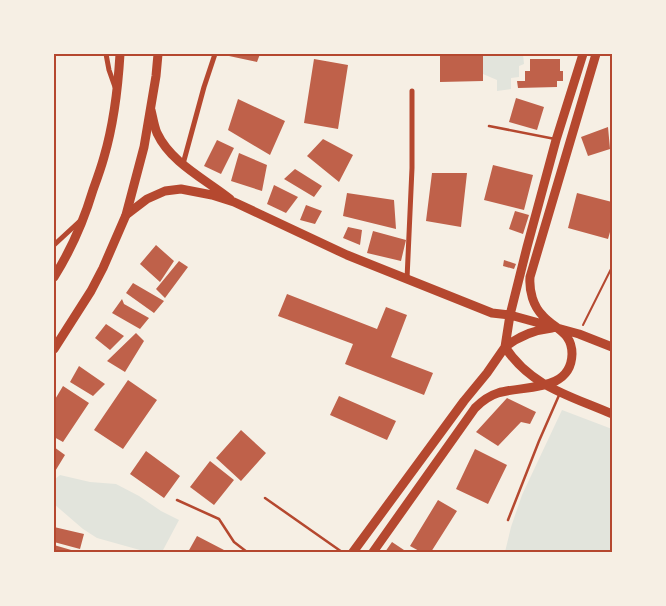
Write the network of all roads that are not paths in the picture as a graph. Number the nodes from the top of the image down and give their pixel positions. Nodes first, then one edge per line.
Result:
1 (106, 54) edge
2 (120, 54) edge
3 (158, 54) edge
4 (215, 54) edge
5 (596, 54) edge
6 (582, 55) edge
7 (412, 91) dead end
8 (117, 92) junction
9 (151, 110) junction
10 (489, 126) dead end
11 (556, 140) junction
12 (182, 165) junction
13 (194, 174) junction
14 (189, 190) junction
15 (234, 202) junction
16 (126, 215) junction
17 (84, 218) junction
18 (54, 245) edge
19 (54, 277) edge
20 (407, 279) junction
21 (492, 313) junction
22 (510, 315) junction
23 (557, 328) junction
24 (508, 333) junction
25 (505, 347) junction
26 (612, 347) edge
27 (54, 350) edge
28 (544, 384) junction
29 (561, 392) junction
30 (612, 414) edge
31 (264, 498) dead end
32 (177, 500) dead end
33 (508, 520) dead end
34 (247, 552) edge
35 (342, 552) edge
36 (354, 552) edge
37 (373, 552) edge

1 - 8 street
2 - 8 main road
3 - 9 main road
4 - 12 street
5 - 23 main road
6 - 11 main road
7 - 20 street
8 - 17 main road
9 - 12 main road
9 - 16 main road
10 - 11 lane
11 - 22 main road
12 - 13 main road
13 - 14 main road
13 - 15 main road
14 - 15 main road
14 - 16 main road
15 - 20 main road
16 - 27 main road
17 - 18 street
17 - 19 main road
20 - 21 main road
21 - 22 main road
21 - 24 main road
22 - 23 main road
22 - 24 main road
23 - 25 main road
23 - 26 main road
23 - 28 main road
24 - 25 main road
25 - 28 main road
25 - 36 main road
28 - 29 main road
28 - 37 main road
29 - 30 main road
29 - 33 lane
31 - 35 lane
32 - 34 lane

